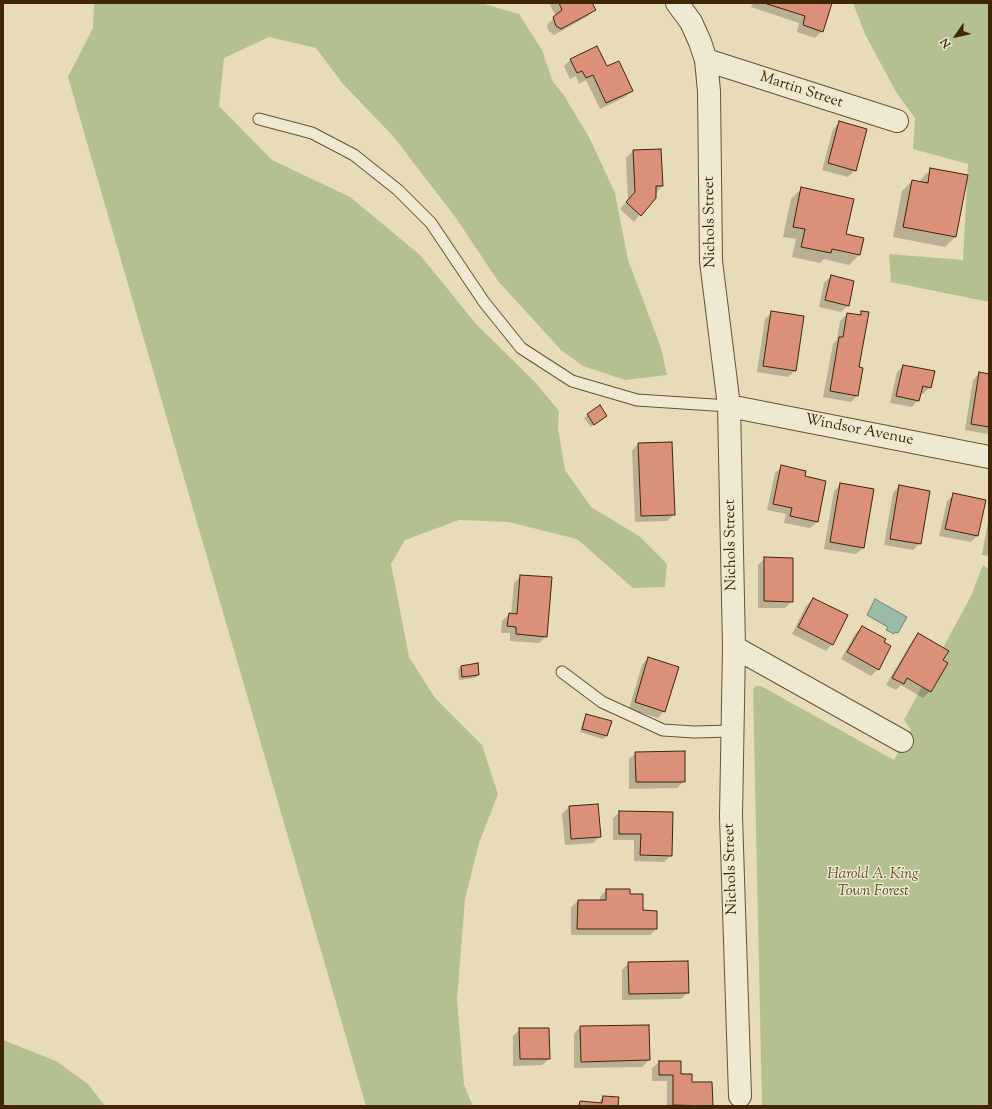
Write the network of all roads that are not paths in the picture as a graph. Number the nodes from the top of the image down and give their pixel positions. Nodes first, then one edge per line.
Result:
1 (677, 3) edge
2 (706, 60) junction
3 (259, 119) dead end
4 (897, 121) dead end
5 (729, 406) junction
6 (989, 456) edge
7 (734, 647) junction
8 (562, 672) dead end
9 (732, 731) junction
10 (902, 740) dead end
11 (740, 1096) dead end

1 - 2 street, Nichols Street
2 - 4 street, Martin Street
2 - 5 street, Nichols Street
3 - 5 lane
5 - 6 street, Windsor Avenue
5 - 7 street, Nichols Street
7 - 9 street, Nichols Street
7 - 10 street
8 - 9 lane
9 - 11 street, Nichols Street

